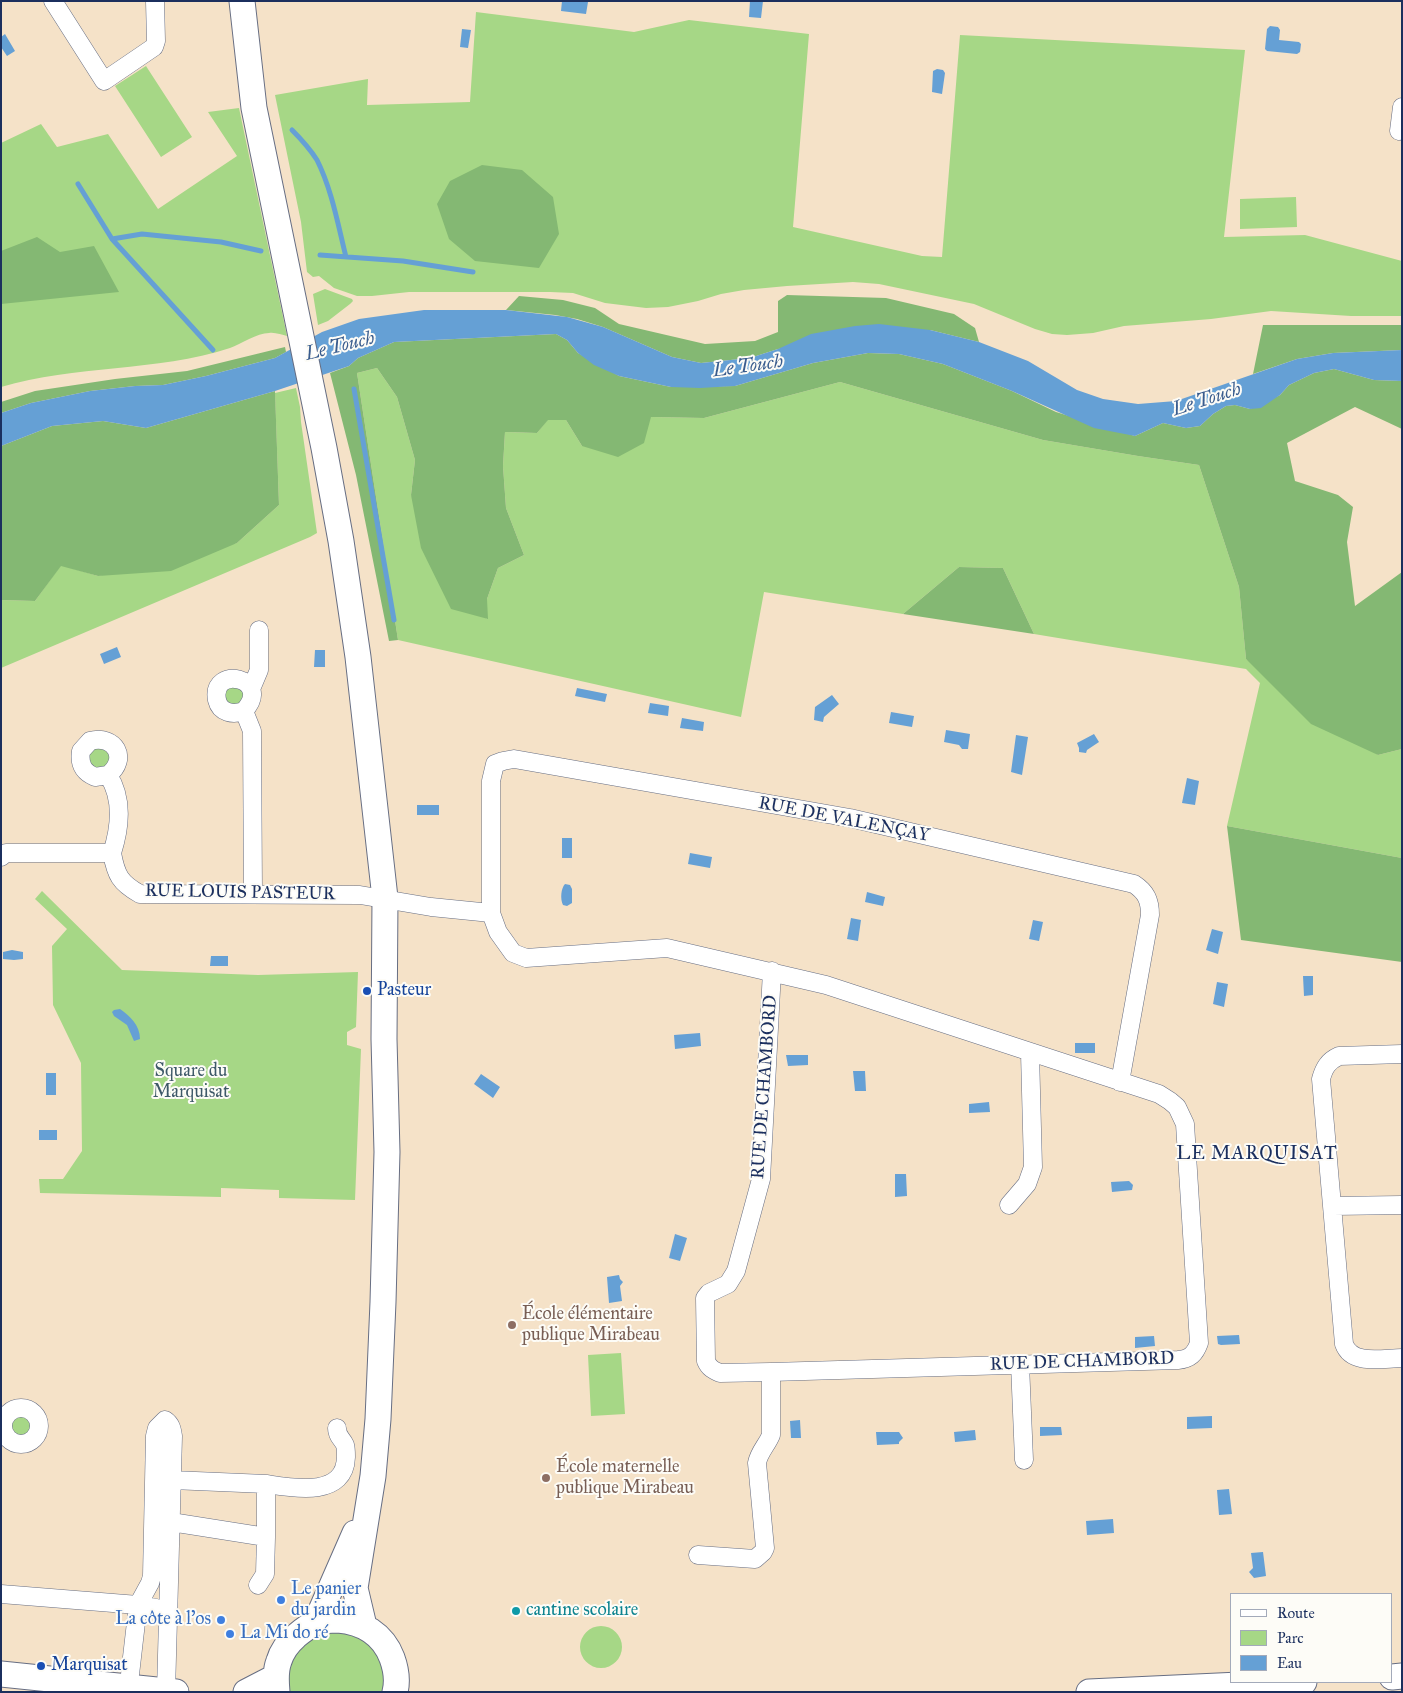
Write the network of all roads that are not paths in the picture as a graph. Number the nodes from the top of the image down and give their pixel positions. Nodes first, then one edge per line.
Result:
1 (53, 1) edge
2 (155, 1) edge
3 (242, 1) edge
4 (1402, 106) edge
5 (1399, 131) dead end
6 (259, 630) dead end
7 (251, 689) junction
8 (244, 711) junction
9 (108, 775) dead end
10 (3, 852) edge
11 (112, 853) junction
12 (253, 894) junction
13 (385, 898) junction
14 (491, 913) junction
15 (772, 971) junction
16 (1030, 1053) junction
17 (1402, 1054) edge
18 (1120, 1082) junction
19 (1009, 1205) dead end
20 (1402, 1205) edge
21 (1333, 1206) junction
22 (1402, 1358) edge
23 (1020, 1364) junction
24 (771, 1372) junction
25 (337, 1428) dead end
26 (1024, 1460) dead end
27 (172, 1480) junction
28 (266, 1484) junction
29 (368, 1504) junction
30 (171, 1522) junction
31 (266, 1538) junction
32 (698, 1555) dead end
33 (258, 1586) dead end
34 (1, 1594) edge
35 (138, 1605) junction
36 (168, 1615) junction
37 (316, 1622) junction
38 (364, 1626) junction
39 (1, 1674) edge
40 (1282, 1683) edge
41 (276, 1684) edge
42 (128, 1690) edge
43 (399, 1690) edge
44 (1, 1691) edge
45 (169, 1691) edge
46 (9, 1692) edge
47 (246, 1692) edge
48 (1089, 1692) edge

1 - 2 street
3 - 13 main road
4 - 5 street
6 - 7 street
7 - 8 street
7 - 8 street
8 - 12 street
9 - 11 street
10 - 11 street
11 - 12 street, RUE LOUIS PASTEUR
12 - 13 street, RUE LOUIS PASTEUR
13 - 14 street
13 - 29 main road
14 - 15 street, RUE DE CHAMBORD
14 - 18 street, RUE DE VALENÇAY
15 - 16 street, RUE DE CHAMBORD
15 - 24 street, RUE DE CHAMBORD
16 - 18 street, RUE DE CHAMBORD
16 - 19 street
17 - 21 street
18 - 23 street, RUE DE CHAMBORD
20 - 21 street
21 - 22 street
23 - 24 street, RUE DE CHAMBORD
23 - 26 street
24 - 32 street
25 - 28 street
27 - 28 street
27 - 30 street
27 - 35 street
28 - 31 street
29 - 37 main road
29 - 38 main road
30 - 31 street
30 - 36 street
31 - 33 street
34 - 35 street
35 - 36 street
35 - 42 street
36 - 45 street
37 - 38 main road
37 - 41 main road
38 - 43 main road
39 - 42 main road
40 - 48 main road
41 - 47 main road
42 - 45 main road
44 - 46 main road

